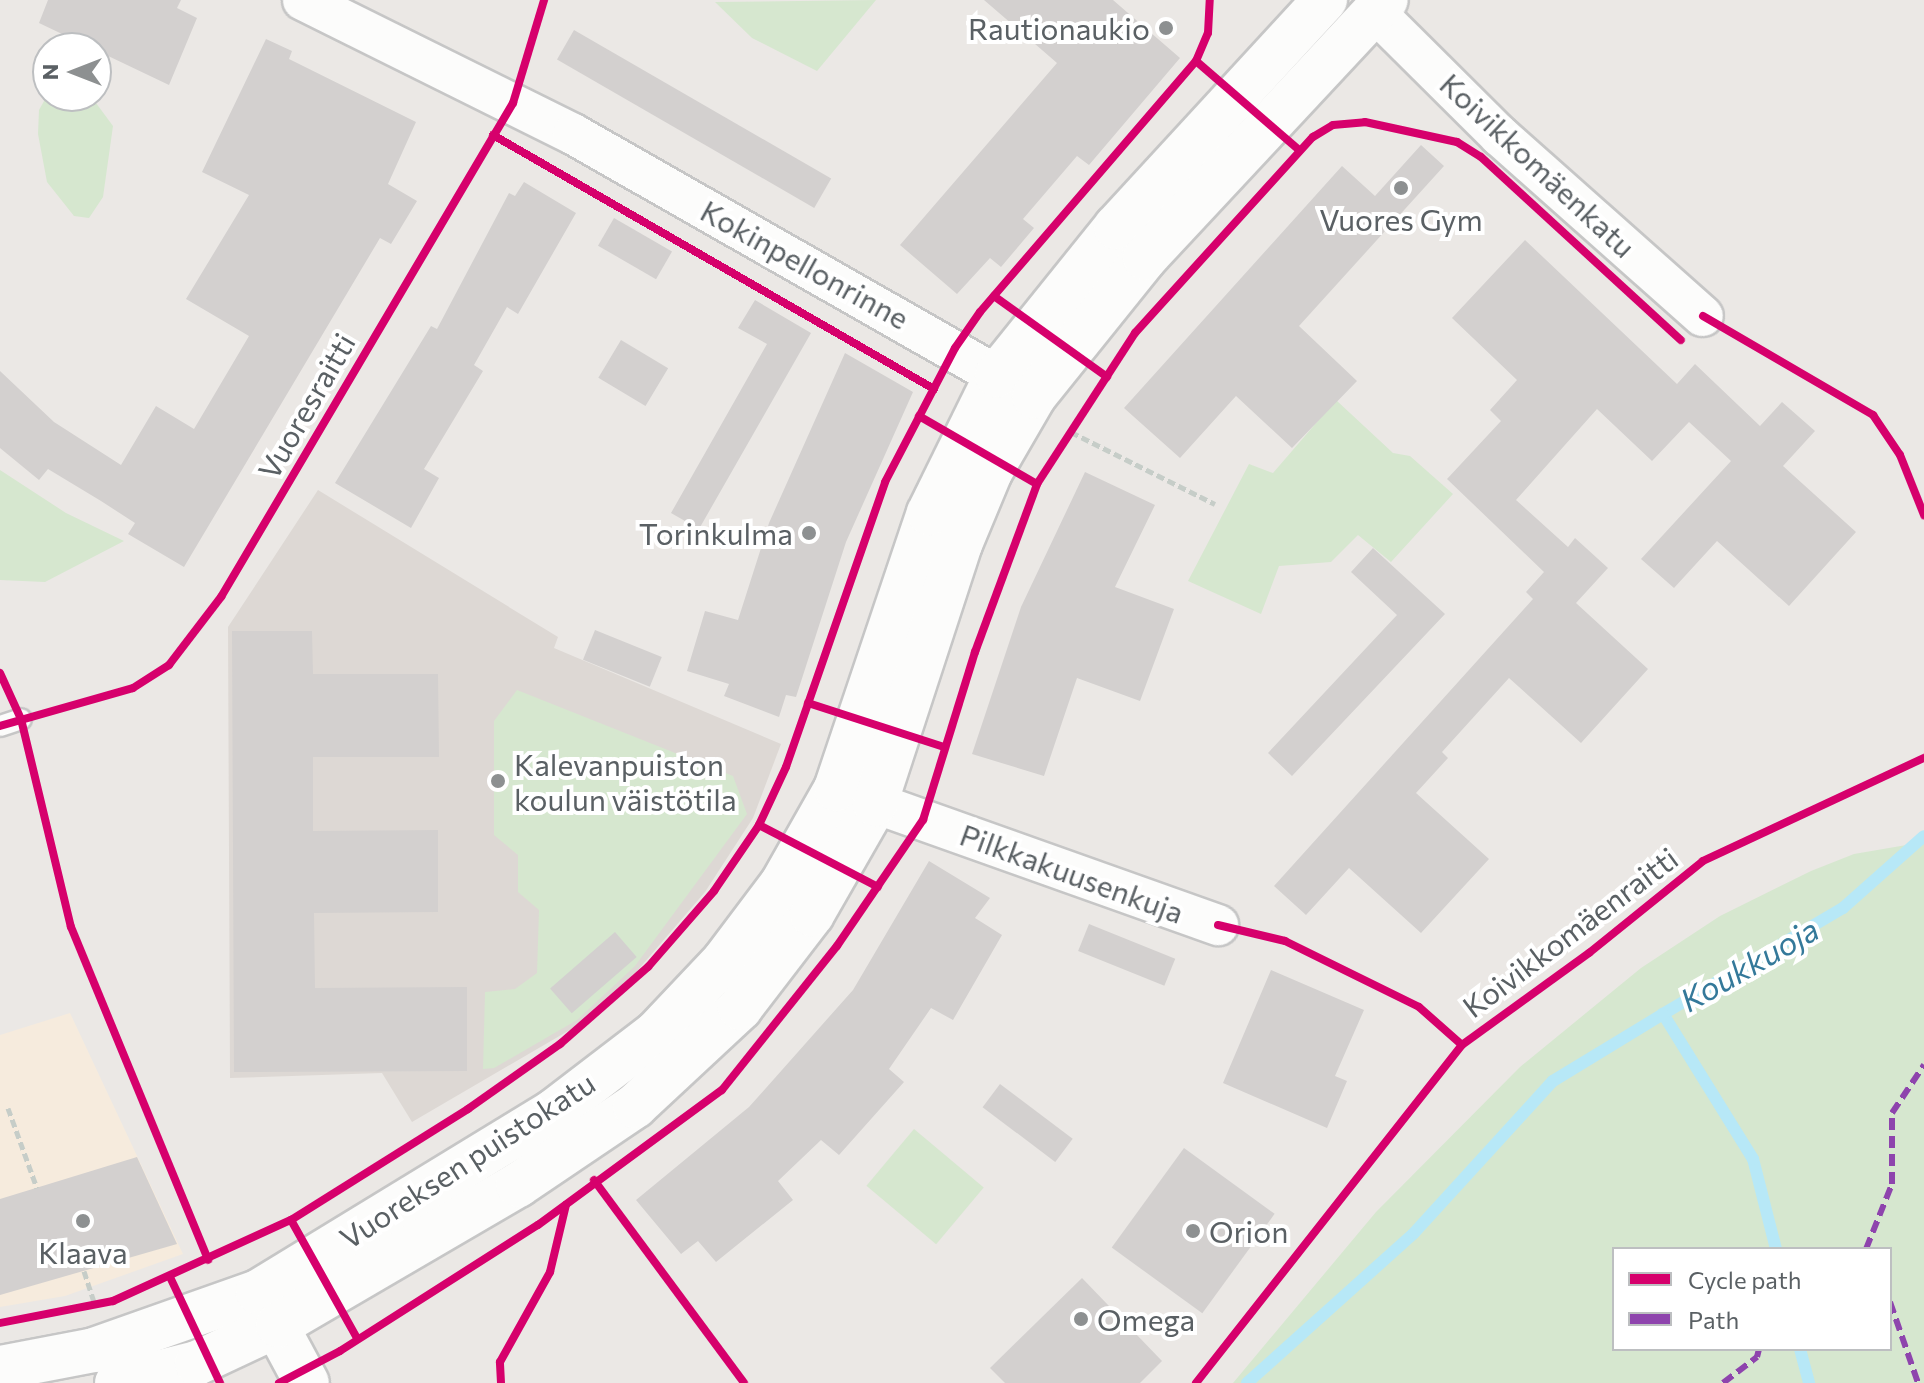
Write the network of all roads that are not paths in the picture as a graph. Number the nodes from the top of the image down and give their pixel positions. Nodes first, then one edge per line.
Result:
1 (303, 0) edge
2 (1325, 0) edge
3 (1374, 4) edge
4 (1703, 316) dead end
5 (997, 375) junction
6 (1034, 396) junction
7 (21, 719) dead end
8 (0, 726) edge
9 (855, 796) junction
10 (1218, 925) dead end
11 (268, 1309) junction
12 (0, 1368) edge
13 (117, 1383) edge
14 (307, 1383) edge

1 - 5 street, Kokinpellonrinne
2 - 5 main road, Vuoreksen puistokatu
3 - 4 street, Koivikkomäenkatu
3 - 6 main road, Vuoreksen puistokatu
5 - 6 street, Kokinpellonrinne
5 - 9 main road, Vuoreksen puistokatu
6 - 9 main road, Vuoreksen puistokatu
7 - 8 lane
9 - 10 street, Pilkkakuusenkuja
9 - 11 main road, Vuoreksen puistokatu
11 - 12 main road, Vuoreksen puistokatu
11 - 13 main road, Vuoreksen puistokatu
11 - 14 main road

